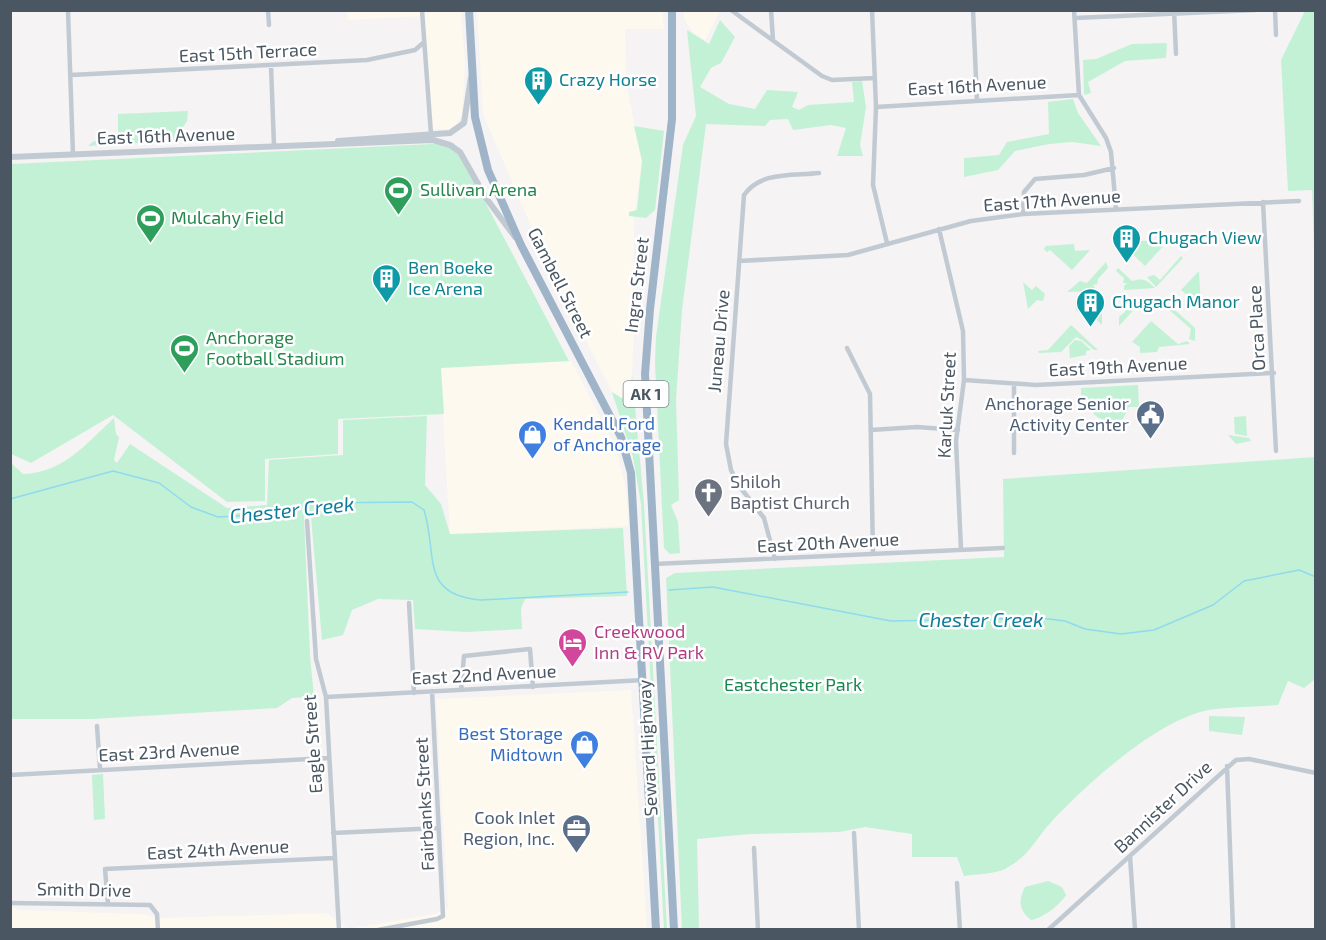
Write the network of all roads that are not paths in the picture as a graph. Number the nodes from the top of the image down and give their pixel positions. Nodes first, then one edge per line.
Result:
1 (68, 10) edge
2 (268, 10) edge
3 (422, 10) edge
4 (470, 10) edge
5 (672, 10) edge
6 (731, 10) edge
7 (771, 10) edge
8 (872, 10) edge
9 (973, 10) edge
10 (1074, 10) edge
11 (1256, 10) edge
12 (1275, 10) edge
13 (1174, 12) edge
14 (1075, 18) junction
15 (269, 25) dead end
16 (1276, 35) dead end
17 (773, 40) junction
18 (423, 43) junction
19 (1176, 54) dead end
20 (271, 66) junction
21 (473, 66) junction
22 (71, 75) junction
23 (875, 78) junction
24 (1079, 95) junction
25 (977, 101) junction
26 (876, 107) junction
27 (431, 134) junction
28 (323, 144) junction
29 (274, 146) junction
30 (73, 154) junction
31 (10, 157) edge
32 (1114, 168) junction
33 (819, 173) dead end
34 (1299, 201) dead end
35 (1263, 202) junction
36 (1116, 209) junction
37 (1023, 214) junction
38 (939, 229) junction
39 (887, 243) junction
40 (521, 245) junction
41 (739, 261) junction
42 (847, 348) dead end
43 (1274, 373) junction
44 (964, 380) junction
45 (1014, 384) junction
46 (871, 430) junction
47 (958, 430) junction
48 (1276, 451) dead end
49 (1014, 453) dead end
50 (307, 521) dead end
51 (1003, 548) dead end
52 (961, 549) junction
53 (873, 555) junction
54 (775, 559) junction
55 (654, 564) junction
56 (637, 565) joint
57 (409, 603) dead end
58 (644, 680) junction
59 (533, 687) junction
60 (461, 690) junction
61 (432, 691) junction
62 (414, 693) junction
63 (326, 697) junction
64 (97, 726) dead end
65 (328, 758) junction
66 (1227, 766) junction
67 (100, 769) junction
68 (1316, 773) edge
69 (10, 775) edge
70 (439, 828) junction
71 (333, 833) junction
72 (854, 834) dead end
73 (754, 848) dead end
74 (1130, 856) junction
75 (334, 858) junction
76 (957, 883) dead end
77 (672, 892) junction
78 (10, 903) edge
79 (108, 904) junction
80 (158, 930) edge
81 (339, 930) edge
82 (378, 930) edge
83 (656, 930) edge
84 (674, 930) edge
85 (679, 930) edge
86 (758, 930) edge
87 (860, 930) edge
88 (960, 930) edge
89 (1048, 930) edge
90 (1135, 930) edge
91 (1233, 930) edge

1 - 22 street
2 - 15 street
3 - 18 street
4 - 21 highway, Gambell Street / AK 1
5 - 55 highway, Ingra Street / AK 1
6 - 17 street
7 - 17 street
8 - 23 street
9 - 25 street
10 - 14 street
11 - 13 street
12 - 16 street
13 - 14 street
13 - 19 street
14 - 24 street
17 - 23 street
18 - 20 street, East 15th Terrace
18 - 27 street
20 - 22 street, East 15th Terrace
20 - 29 street
21 - 27 street, East 16th Avenue
21 - 40 highway, Gambell Street / AK 1
22 - 30 street
23 - 26 street
24 - 25 street, East 16th Avenue
24 - 32 street
25 - 26 street, East 16th Avenue
26 - 39 street
27 - 28 street, East 16th Avenue
28 - 29 street, East 16th Avenue
28 - 40 street, East 16th Avenue
29 - 30 street, East 16th Avenue
30 - 31 street, East 16th Avenue
32 - 36 street
32 - 37 street
33 - 41 street, Juneau Drive
34 - 35 street, East 17th Avenue
35 - 36 street, East 17th Avenue
35 - 43 street, Orca Place
36 - 37 street, East 17th Avenue
37 - 38 street, East 17th Avenue
38 - 39 street, East 17th Avenue
38 - 44 street, Karluk Street
39 - 41 street, East 17th Avenue
40 - 56 highway, Gambell Street / AK 1
41 - 54 street, Juneau Drive
42 - 46 street
43 - 45 street, East 19th Avenue
43 - 48 street, Orca Place
44 - 45 street, East 19th Avenue
44 - 47 street, Karluk Street
45 - 49 street
46 - 47 street
46 - 53 street
47 - 52 street, Karluk Street
50 - 63 street, Eagle Street
51 - 52 street, East 20th Avenue
52 - 53 street, East 20th Avenue
53 - 54 street, East 20th Avenue
54 - 55 street, East 20th Avenue
55 - 77 highway, Seward Highway / AK 1
56 - 58 highway, Seward Highway / AK 1
57 - 62 street
58 - 59 street, East 22nd Avenue
58 - 83 highway, Seward Highway / AK 1
59 - 60 street, East 22nd Avenue
59 - 60 street
60 - 61 street, East 22nd Avenue
61 - 62 street, East 22nd Avenue
61 - 70 street, Fairbanks Street
62 - 63 street, East 22nd Avenue
63 - 65 street, Eagle Street
64 - 67 street
65 - 67 street, East 23rd Avenue
65 - 71 street, Eagle Street
66 - 68 street, Bannister Drive
66 - 74 street, Bannister Drive
66 - 91 street
67 - 69 street, East 23rd Avenue
70 - 71 street
70 - 82 street, Fairbanks Street
71 - 75 street, Eagle Street
72 - 87 street
73 - 86 street
74 - 89 street, Bannister Drive
74 - 90 street
75 - 79 street, East 24th Avenue
75 - 81 street, Eagle Street
76 - 88 street
77 - 84 highway, Seward Highway / AK 1
77 - 85 highway
78 - 79 street, Smith Drive
79 - 80 street, Smith Drive

